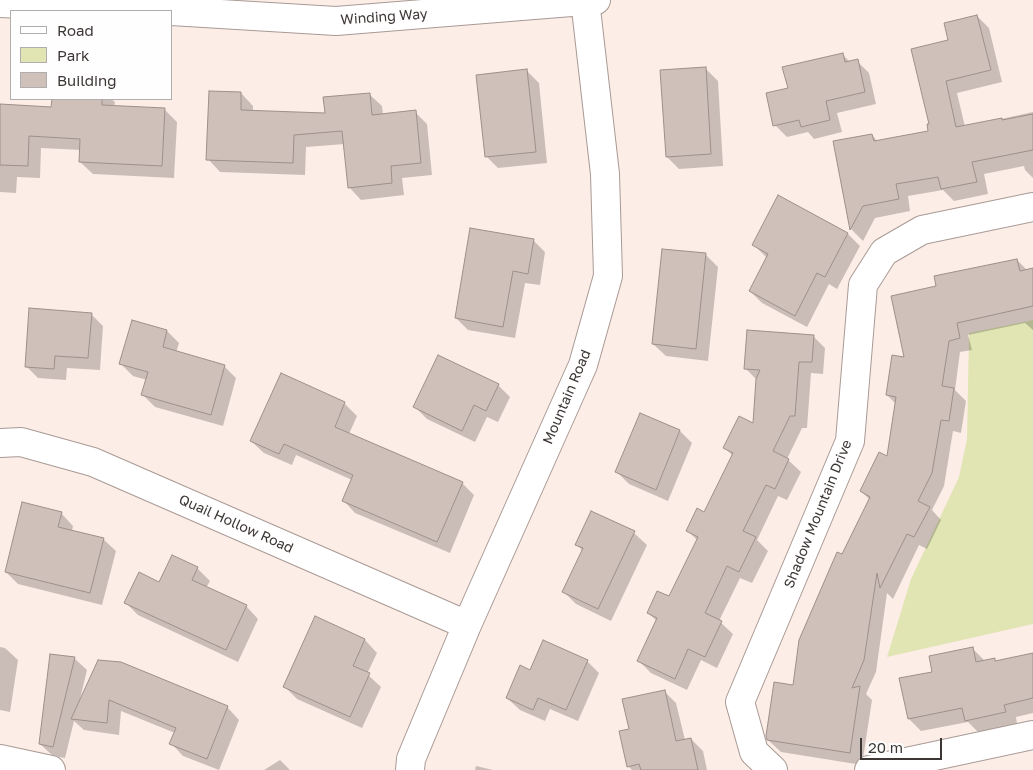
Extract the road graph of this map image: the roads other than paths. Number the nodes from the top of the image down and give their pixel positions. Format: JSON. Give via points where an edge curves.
{"nodes":[{"id":1,"x":589,"y":0,"type":"edge"},
{"id":2,"x":0,"y":4,"type":"edge"},
{"id":3,"x":130,"y":4,"type":"edge"},
{"id":4,"x":165,"y":10,"type":"edge"},
{"id":5,"x":172,"y":11,"type":"edge"},
{"id":6,"x":1033,"y":207,"type":"edge"},
{"id":7,"x":0,"y":443,"type":"edge"},
{"id":8,"x":466,"y":625,"type":"junction"},
{"id":9,"x":1033,"y":735,"type":"edge"},
{"id":10,"x":0,"y":759,"type":"edge"},
{"id":11,"x":51,"y":770,"type":"edge"},
{"id":12,"x":410,"y":770,"type":"edge"},
{"id":13,"x":773,"y":770,"type":"edge"},
{"id":14,"x":869,"y":770,"type":"edge"}],
"edges":[{"from":1,"to":5,"type":"street","name":"Winding Way","via":[[336,20]]},
{"from":1,"to":8,"type":"street","name":"Mountain Road","via":[[605,174],[608,276],[583,365]]},
{"from":2,"to":3,"type":"street","name":"Winding Way"},
{"from":3,"to":4,"type":"street","name":"Winding Way"},
{"from":6,"to":13,"type":"street","name":"Shadow Mountain Drive","via":[[922,230],[884,252],[864,285],[850,441],[740,702],[754,752]]},
{"from":7,"to":8,"type":"street","name":"Quail Hollow Road","via":[[21,442],[93,462]]},
{"from":8,"to":12,"type":"street","name":"Mountain Road","via":[[411,759]]},
{"from":9,"to":14,"type":"street"},
{"from":10,"to":11,"type":"street"}]}
